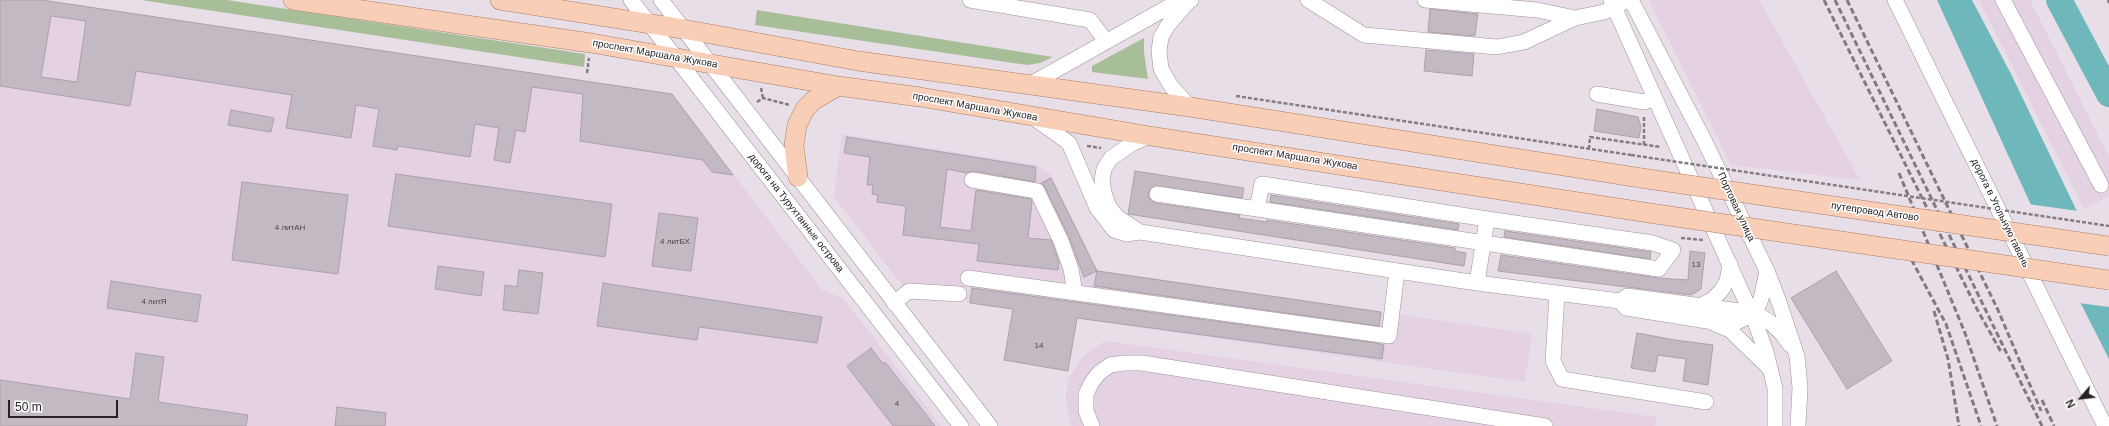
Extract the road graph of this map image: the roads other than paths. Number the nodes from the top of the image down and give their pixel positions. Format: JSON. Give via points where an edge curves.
{"nodes":[{"id":1,"x":293,"y":0,"type":"edge"},
{"id":2,"x":631,"y":0,"type":"edge"},
{"id":3,"x":661,"y":0,"type":"edge"},
{"id":4,"x":970,"y":0,"type":"edge"},
{"id":5,"x":1190,"y":0,"type":"edge"},
{"id":6,"x":1308,"y":0,"type":"edge"},
{"id":7,"x":1425,"y":0,"type":"edge"},
{"id":8,"x":1550,"y":0,"type":"edge"},
{"id":9,"x":1630,"y":0,"type":"edge"},
{"id":10,"x":1895,"y":0,"type":"edge"},
{"id":11,"x":2003,"y":0,"type":"edge"},
{"id":12,"x":515,"y":1,"type":"edge"},
{"id":13,"x":1613,"y":3,"type":"edge"},
{"id":14,"x":1559,"y":15,"type":"junction"},
{"id":15,"x":1575,"y":18,"type":"junction"},
{"id":16,"x":649,"y":24,"type":"junction"},
{"id":17,"x":683,"y":29,"type":"junction"},
{"id":18,"x":1106,"y":41,"type":"junction"},
{"id":19,"x":675,"y":57,"type":"junction"},
{"id":20,"x":709,"y":63,"type":"junction"},
{"id":21,"x":1030,"y":85,"type":"junction"},
{"id":22,"x":838,"y":86,"type":"junction"},
{"id":23,"x":1597,"y":94,"type":"dead end"},
{"id":24,"x":1649,"y":100,"type":"junction"},
{"id":25,"x":1190,"y":107,"type":"junction"},
{"id":26,"x":1031,"y":117,"type":"junction"},
{"id":27,"x":1150,"y":136,"type":"junction"},
{"id":28,"x":798,"y":177,"type":"junction"},
{"id":29,"x":972,"y":180,"type":"dead end"},
{"id":30,"x":2101,"y":185,"type":"dead end"},
{"id":31,"x":1157,"y":194,"type":"dead end"},
{"id":32,"x":1257,"y":209,"type":"junction"},
{"id":33,"x":1487,"y":219,"type":"junction"},
{"id":34,"x":1140,"y":232,"type":"junction"},
{"id":35,"x":1483,"y":243,"type":"junction"},
{"id":36,"x":2109,"y":246,"type":"edge"},
{"id":37,"x":1730,"y":264,"type":"junction"},
{"id":38,"x":1397,"y":271,"type":"junction"},
{"id":39,"x":1767,"y":272,"type":"junction"},
{"id":40,"x":968,"y":278,"type":"dead end"},
{"id":41,"x":2109,"y":280,"type":"edge"},
{"id":42,"x":1477,"y":283,"type":"junction"},
{"id":43,"x":1075,"y":293,"type":"junction"},
{"id":44,"x":958,"y":294,"type":"dead end"},
{"id":45,"x":1557,"y":294,"type":"junction"},
{"id":46,"x":1620,"y":301,"type":"junction"},
{"id":47,"x":894,"y":303,"type":"junction"},
{"id":48,"x":1702,"y":305,"type":"junction"},
{"id":49,"x":1753,"y":313,"type":"junction"},
{"id":50,"x":1712,"y":323,"type":"junction"},
{"id":51,"x":1797,"y":356,"type":"junction"},
{"id":52,"x":1771,"y":370,"type":"junction"},
{"id":53,"x":1706,"y":402,"type":"dead end"},
{"id":54,"x":986,"y":425,"type":"edge"},
{"id":55,"x":960,"y":426,"type":"edge"},
{"id":56,"x":1092,"y":426,"type":"edge"},
{"id":57,"x":1545,"y":426,"type":"edge"},
{"id":58,"x":1775,"y":426,"type":"edge"},
{"id":59,"x":1798,"y":426,"type":"edge"},
{"id":60,"x":2105,"y":426,"type":"edge"}],
"edges":[{"from":1,"to":19,"type":"main road","name":"проспект Маршала Жукова"},
{"from":2,"to":16,"type":"street","name":"дорога на Турухтанные острова"},
{"from":3,"to":17,"type":"street"},
{"from":4,"to":18,"type":"street","via":[[1090,20]]},
{"from":5,"to":18,"type":"street","via":[[1170,6]]},
{"from":5,"to":25,"type":"street","via":[[1168,25],[1161,37],[1158,51],[1161,69],[1171,86]]},
{"from":6,"to":15,"type":"street","via":[[1364,35],[1497,47],[1524,42]]},
{"from":7,"to":14,"type":"street","via":[[1537,10]]},
{"from":8,"to":14,"type":"street"},
{"from":9,"to":13,"type":"street"},
{"from":9,"to":39,"type":"street","name":"Портовая улица","via":[[1704,140]]},
{"from":10,"to":60,"type":"street","name":"дорога в Угольную гавань"},
{"from":11,"to":30,"type":"street"},
{"from":12,"to":16,"type":"main road"},
{"from":13,"to":15,"type":"street","via":[[1604,12]]},
{"from":13,"to":24,"type":"street"},
{"from":14,"to":15,"type":"street"},
{"from":16,"to":17,"type":"main road"},
{"from":16,"to":19,"type":"street","name":"дорога на Турухтанные острова"},
{"from":17,"to":20,"type":"street"},
{"from":17,"to":21,"type":"main road","via":[[858,61]]},
{"from":18,"to":21,"type":"street"},
{"from":19,"to":20,"type":"main road","name":"проспект Маршала Жукова"},
{"from":19,"to":55,"type":"street","name":"дорога на Турухтанные острова"},
{"from":20,"to":22,"type":"main road","name":"проспект Маршала Жукова"},
{"from":20,"to":28,"type":"street"},
{"from":21,"to":25,"type":"main road"},
{"from":22,"to":26,"type":"main road","name":"проспект Маршала Жукова","via":[[920,97]]},
{"from":22,"to":28,"type":"main road","via":[[814,100],[805,109],[797,125],[794,146]]},
{"from":23,"to":24,"type":"street"},
{"from":24,"to":37,"type":"street"},
{"from":25,"to":36,"type":"main road","name":"путепровод Автово","bridge":true,"via":[[1641,178]]},
{"from":26,"to":27,"type":"main road","name":"проспект Маршала Жукова"},
{"from":26,"to":34,"type":"street","via":[[1069,143],[1097,208],[1106,222],[1114,230],[1126,234]]},
{"from":27,"to":34,"type":"street","via":[[1111,158],[1104,168],[1102,180],[1109,207],[1117,217]]},
{"from":27,"to":41,"type":"main road","name":"проспект Маршала Жукова","bridge":true},
{"from":28,"to":47,"type":"street"},
{"from":29,"to":43,"type":"street","via":[[1037,191],[1071,268]]},
{"from":31,"to":32,"type":"street"},
{"from":32,"to":33,"type":"street","via":[[1262,184]]},
{"from":32,"to":35,"type":"street"},
{"from":33,"to":35,"type":"street"},
{"from":33,"to":35,"type":"street","via":[[1653,243],[1673,250],[1658,269]]},
{"from":34,"to":38,"type":"street"},
{"from":35,"to":42,"type":"street"},
{"from":37,"to":48,"type":"street","via":[[1727,281],[1721,291]]},
{"from":37,"to":49,"type":"street"},
{"from":38,"to":42,"type":"street"},
{"from":38,"to":43,"type":"street","via":[[1389,336]]},
{"from":39,"to":49,"type":"street","via":[[1761,299]]},
{"from":39,"to":51,"type":"street","name":"Портовая улица","via":[[1790,330]]},
{"from":40,"to":43,"type":"street"},
{"from":42,"to":45,"type":"street"},
{"from":44,"to":47,"type":"street","via":[[910,291]]},
{"from":45,"to":46,"type":"street"},
{"from":45,"to":53,"type":"street","via":[[1553,361],[1562,379]]},
{"from":46,"to":48,"type":"street","via":[[1627,296]]},
{"from":46,"to":50,"type":"street","via":[[1626,308]]},
{"from":47,"to":54,"type":"street"},
{"from":48,"to":49,"type":"street"},
{"from":49,"to":50,"type":"street","via":[[1737,322]]},
{"from":49,"to":51,"type":"street","via":[[1770,322],[1784,335]]},
{"from":49,"to":52,"type":"street"},
{"from":50,"to":52,"type":"street","via":[[1730,330]]},
{"from":51,"to":59,"type":"street","name":"Портовая улица","via":[[1800,388]]},
{"from":52,"to":58,"type":"street","via":[[1775,388]]},
{"from":56,"to":57,"type":"street","via":[[1086,411],[1086,394],[1092,382],[1110,365],[1124,363],[1142,363]]}]}
